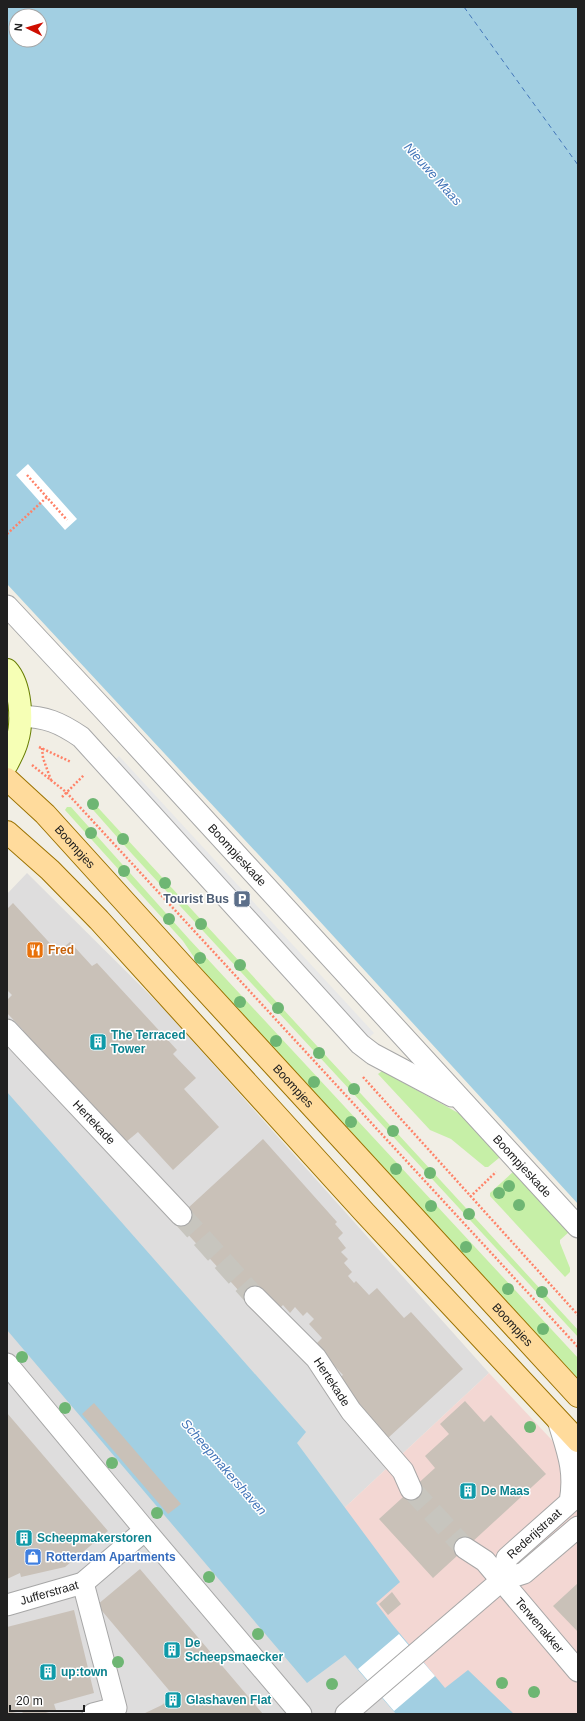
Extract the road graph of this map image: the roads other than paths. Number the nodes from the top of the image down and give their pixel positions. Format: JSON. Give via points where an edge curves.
{"nodes":[{"id":1,"x":7,"y":606,"type":"edge"},
{"id":2,"x":7,"y":670,"type":"edge"},
{"id":3,"x":20,"y":716,"type":"junction"},
{"id":4,"x":7,"y":764,"type":"edge"},
{"id":5,"x":7,"y":779,"type":"edge"},
{"id":6,"x":7,"y":832,"type":"edge"},
{"id":7,"x":7,"y":1030,"type":"edge"},
{"id":8,"x":467,"y":1104,"type":"junction"},
{"id":9,"x":180,"y":1215,"type":"tunnel mouth"},
{"id":10,"x":578,"y":1227,"type":"edge"},
{"id":11,"x":255,"y":1297,"type":"tunnel mouth"},
{"id":12,"x":7,"y":1364,"type":"edge"},
{"id":13,"x":578,"y":1396,"type":"edge"},
{"id":14,"x":558,"y":1420,"type":"junction"},
{"id":15,"x":578,"y":1441,"type":"edge"},
{"id":16,"x":412,"y":1480,"type":"tunnel mouth"},
{"id":17,"x":578,"y":1527,"type":"edge"},
{"id":18,"x":145,"y":1530,"type":"junction"},
{"id":19,"x":471,"y":1543,"type":"tunnel mouth"},
{"id":20,"x":502,"y":1580,"type":"junction"},
{"id":21,"x":83,"y":1583,"type":"junction"},
{"id":22,"x":7,"y":1605,"type":"edge"},
{"id":23,"x":578,"y":1671,"type":"edge"},
{"id":24,"x":93,"y":1714,"type":"edge"},
{"id":25,"x":301,"y":1714,"type":"edge"},
{"id":26,"x":346,"y":1714,"type":"edge"}],
"edges":[{"from":1,"to":8,"type":"street","name":"Boompjeskade"},
{"from":2,"to":3,"type":"main road","via":[[17,690]]},
{"from":3,"to":4,"type":"main road","via":[[18,740]]},
{"from":3,"to":8,"type":"street","name":"Boompjeskade","via":[[41,717],[56,722],[81,737],[360,1044],[373,1054]]},
{"from":5,"to":13,"type":"main road","name":"Boompjes","via":[[44,814]]},
{"from":6,"to":14,"type":"main road","via":[[50,870],[99,920],[365,1213]]},
{"from":7,"to":9,"type":"street","name":"Hertekade"},
{"from":8,"to":10,"type":"street","name":"Boompjeskade"},
{"from":11,"to":16,"type":"street","name":"Hertekade","via":[[316,1358],[351,1411]]},
{"from":12,"to":18,"type":"street"},
{"from":14,"to":15,"type":"main road"},
{"from":14,"to":20,"type":"street","name":"Rederijstraat","via":[[572,1465],[570,1502],[507,1558]]},
{"from":17,"to":20,"type":"street","name":"Rederijstraat","via":[[524,1573]]},
{"from":18,"to":21,"type":"street","name":"Jufferstraat"},
{"from":18,"to":25,"type":"street"},
{"from":19,"to":20,"type":"street"},
{"from":20,"to":23,"type":"street","name":"Terwenakker"},
{"from":20,"to":26,"type":"street","name":"Rederijstraat"},
{"from":21,"to":22,"type":"street","name":"Jufferstraat"},
{"from":21,"to":24,"type":"street","via":[[92,1649],[116,1708]]}]}
